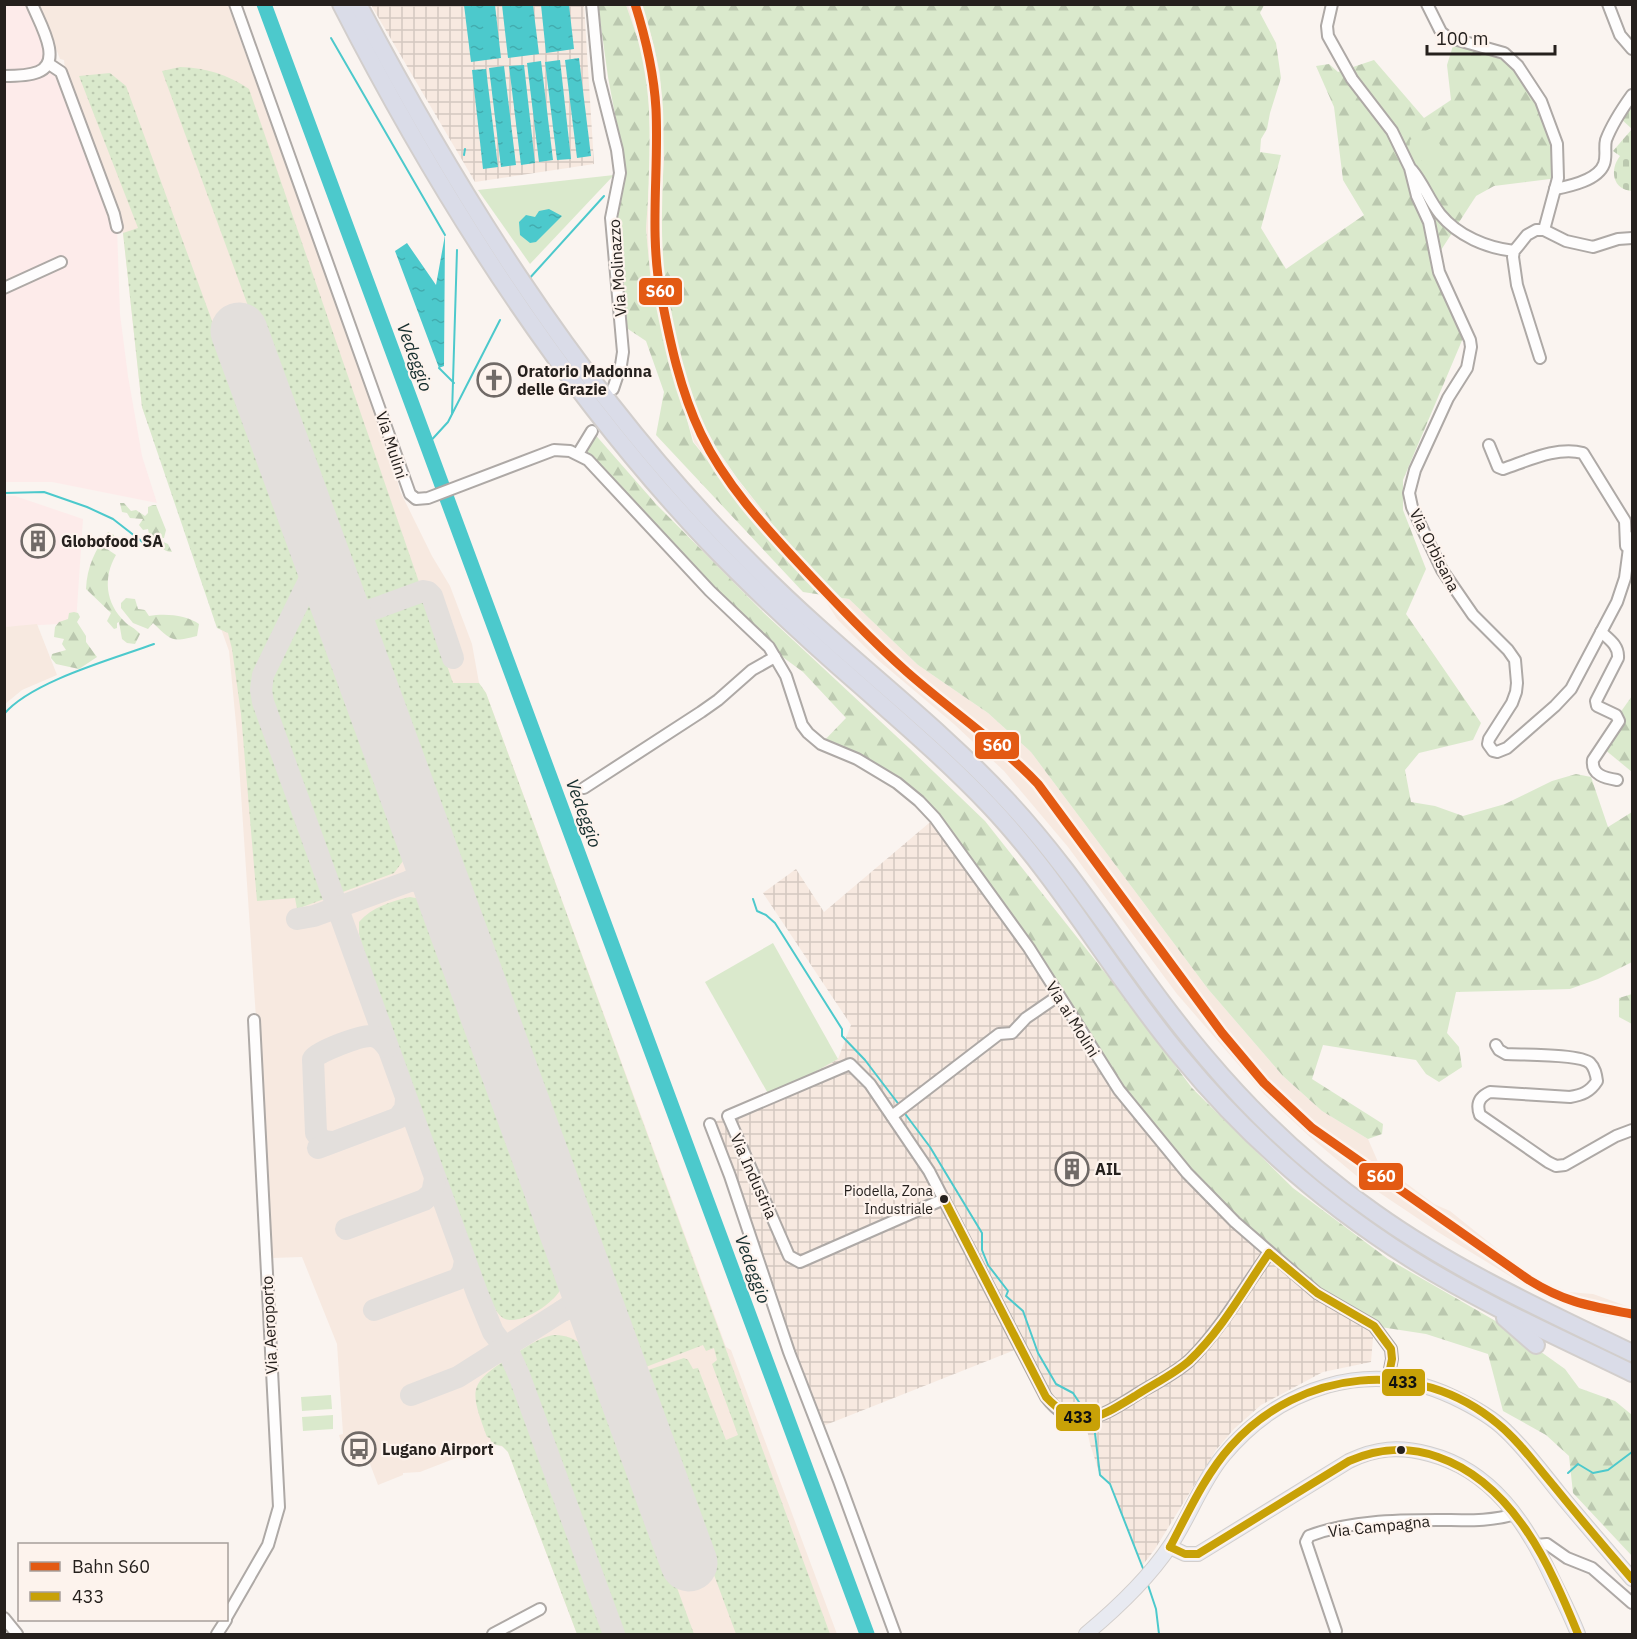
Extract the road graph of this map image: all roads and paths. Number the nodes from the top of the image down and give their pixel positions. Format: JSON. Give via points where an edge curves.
{"nodes":[{"id":1,"x":32,"y":4,"type":"edge"},
{"id":2,"x":235,"y":4,"type":"edge"},
{"id":3,"x":341,"y":4,"type":"edge"},
{"id":4,"x":358,"y":4,"type":"edge"},
{"id":5,"x":592,"y":4,"type":"edge"},
{"id":6,"x":1332,"y":4,"type":"edge"},
{"id":7,"x":1427,"y":4,"type":"edge"},
{"id":8,"x":1608,"y":4,"type":"edge"},
{"id":9,"x":1632,"y":49,"type":"edge"},
{"id":10,"x":49,"y":64,"type":"junction"},
{"id":11,"x":4,"y":76,"type":"edge"},
{"id":12,"x":1632,"y":95,"type":"edge"},
{"id":13,"x":1410,"y":168,"type":"junction"},
{"id":14,"x":1556,"y":189,"type":"junction"},
{"id":15,"x":117,"y":227,"type":"dead end"},
{"id":16,"x":1544,"y":230,"type":"junction"},
{"id":17,"x":1632,"y":238,"type":"edge"},
{"id":18,"x":1514,"y":251,"type":"junction"},
{"id":19,"x":61,"y":262,"type":"dead end"},
{"id":20,"x":4,"y":288,"type":"edge"},
{"id":21,"x":1540,"y":358,"type":"dead end"},
{"id":22,"x":613,"y":389,"type":"dead end"},
{"id":23,"x":592,"y":431,"type":"dead end"},
{"id":24,"x":1489,"y":445,"type":"dead end"},
{"id":25,"x":578,"y":454,"type":"junction"},
{"id":26,"x":1632,"y":537,"type":"edge"},
{"id":27,"x":1629,"y":548,"type":"junction"},
{"id":28,"x":1602,"y":632,"type":"junction"},
{"id":29,"x":772,"y":652,"type":"junction"},
{"id":30,"x":1617,"y":780,"type":"dead end"},
{"id":31,"x":584,"y":788,"type":"dead end"},
{"id":32,"x":1058,"y":996,"type":"junction"},
{"id":33,"x":254,"y":1020,"type":"dead end"},
{"id":34,"x":1496,"y":1045,"type":"dead end"},
{"id":35,"x":892,"y":1116,"type":"junction"},
{"id":36,"x":710,"y":1124,"type":"dead end"},
{"id":37,"x":1632,"y":1130,"type":"edge"},
{"id":38,"x":944,"y":1199,"type":"junction"},
{"id":39,"x":1269,"y":1253,"type":"junction"},
{"id":40,"x":1483,"y":1300,"type":"junction"},
{"id":41,"x":1554,"y":1315,"type":"junction"},
{"id":42,"x":1632,"y":1341,"type":"edge"},
{"id":43,"x":1536,"y":1345,"type":"dead end"},
{"id":44,"x":1632,"y":1353,"type":"edge"},
{"id":45,"x":1632,"y":1373,"type":"edge"},
{"id":46,"x":1388,"y":1378,"type":"junction"},
{"id":47,"x":1515,"y":1514,"type":"junction"},
{"id":48,"x":1536,"y":1545,"type":"junction"},
{"id":49,"x":1170,"y":1546,"type":"junction"},
{"id":50,"x":1632,"y":1579,"type":"edge"},
{"id":51,"x":1632,"y":1603,"type":"edge"},
{"id":52,"x":540,"y":1609,"type":"dead end"},
{"id":53,"x":228,"y":1615,"type":"edge"},
{"id":54,"x":4,"y":1618,"type":"edge"},
{"id":55,"x":225,"y":1621,"type":"edge"},
{"id":56,"x":1336,"y":1631,"type":"dead end"},
{"id":57,"x":17,"y":1635,"type":"edge"},
{"id":58,"x":217,"y":1635,"type":"edge"},
{"id":59,"x":493,"y":1635,"type":"edge"},
{"id":60,"x":895,"y":1635,"type":"edge"},
{"id":61,"x":1086,"y":1635,"type":"edge"},
{"id":62,"x":1578,"y":1635,"type":"edge"}],
"edges":[{"from":1,"to":10,"type":"street","via":[[49,48]]},
{"from":2,"to":25,"type":"street","name":"Via Mulini","via":[[412,496],[419,499],[554,450]]},
{"from":3,"to":40,"type":"highway","via":[[398,108],[536,331],[665,495],[806,638],[993,808],[1054,882],[1148,1014],[1215,1097],[1336,1207],[1407,1256]]},
{"from":4,"to":41,"type":"highway","via":[[427,129],[508,261],[589,377],[677,485],[780,592],[924,719],[1009,801],[1070,875],[1178,1023],[1232,1088],[1272,1128],[1375,1213],[1448,1259]]},
{"from":5,"to":22,"type":"street","name":"Via Molinazzo","via":[[599,79],[620,173],[611,218],[623,352]]},
{"from":6,"to":13,"type":"street","name":"Via Orbisana","via":[[1329,36],[1352,78],[1392,131]]},
{"from":7,"to":14,"type":"street","via":[[1443,35],[1504,53],[1533,86],[1557,144]]},
{"from":8,"to":9,"type":"street","via":[[1620,35]]},
{"from":10,"to":11,"type":"street","via":[[36,73]]},
{"from":10,"to":15,"type":"street","via":[[61,72]]},
{"from":12,"to":14,"type":"street","via":[[1606,140],[1601,170]]},
{"from":13,"to":18,"type":"street","via":[[1447,221],[1485,246]]},
{"from":13,"to":28,"type":"street","name":"Via Orbisana","via":[[1429,222],[1439,272],[1471,347],[1467,368],[1448,398],[1415,470],[1409,493],[1412,507],[1452,587],[1515,660],[1516,692],[1489,739],[1490,748],[1497,752],[1507,748],[1555,706],[1571,689]]},
{"from":14,"to":16,"type":"street"},
{"from":16,"to":17,"type":"street","via":[[1566,241],[1593,247]]},
{"from":16,"to":18,"type":"street","via":[[1527,235]]},
{"from":18,"to":21,"type":"street","via":[[1517,285]]},
{"from":19,"to":20,"type":"street"},
{"from":23,"to":25,"type":"street"},
{"from":24,"to":27,"type":"street","name":"Via Orbisana","via":[[1498,467],[1503,469],[1549,454],[1583,453],[1625,521],[1625,545]]},
{"from":25,"to":29,"type":"street"},
{"from":26,"to":27,"type":"street","name":"Via Orbisana"},
{"from":27,"to":28,"type":"street","name":"Via Orbisana","via":[[1620,594]]},
{"from":28,"to":30,"type":"street","via":[[1617,647],[1618,658],[1596,701],[1616,715],[1618,721],[1592,766],[1595,773]]},
{"from":29,"to":31,"type":"street","via":[[701,712]]},
{"from":29,"to":32,"type":"street","name":"Via ai Molini","via":[[786,676],[808,733],[821,744],[857,759],[897,783],[919,801],[1029,948]]},
{"from":32,"to":35,"type":"street","via":[[1012,1033],[999,1034]]},
{"from":32,"to":39,"type":"street","name":"Via ai Molini","via":[[1119,1090],[1187,1173]]},
{"from":33,"to":53,"type":"street","name":"Via Aeroporto","via":[[279,1507],[268,1545]]},
{"from":34,"to":37,"type":"street","via":[[1506,1054],[1577,1058],[1589,1062],[1595,1070],[1597,1081],[1591,1090],[1579,1095],[1490,1092],[1479,1101],[1480,1115],[1548,1162],[1565,1165]]},
{"from":35,"to":38,"type":"street","name":"Via Industria"},
{"from":35,"to":38,"type":"street","name":"Via Industria","via":[[850,1064],[728,1116],[789,1256],[800,1262]]},
{"from":36,"to":60,"type":"street","via":[[789,1352]]},
{"from":38,"to":39,"type":"street","name":"Via Industria","via":[[1046,1396],[1056,1410],[1069,1418],[1091,1418],[1190,1360]]},
{"from":39,"to":46,"type":"street","name":"Via ai Molini","via":[[1317,1293],[1374,1326],[1390,1349]]},
{"from":40,"to":43,"type":"highway"},
{"from":40,"to":45,"type":"highway"},
{"from":41,"to":42,"type":"highway"},
{"from":41,"to":44,"type":"highway"},
{"from":46,"to":49,"type":"main road","via":[[1344,1381],[1314,1389],[1263,1417],[1221,1459]]},
{"from":46,"to":50,"type":"main road","via":[[1442,1391],[1477,1408],[1506,1430]]},
{"from":47,"to":48,"type":"main road"},
{"from":47,"to":49,"type":"main road","via":[[1488,1483],[1448,1459],[1401,1448],[1383,1449],[1349,1461],[1198,1554],[1185,1554]]},
{"from":47,"to":56,"type":"street","name":"Via Campagna","via":[[1493,1520],[1415,1520],[1346,1526],[1309,1536],[1306,1542]]},
{"from":48,"to":51,"type":"street","via":[[1547,1544],[1592,1568]]},
{"from":48,"to":62,"type":"main road"},
{"from":49,"to":61,"type":"main road"},
{"from":52,"to":59,"type":"street"},
{"from":54,"to":57,"type":"street"},
{"from":55,"to":58,"type":"street","name":"Via Aeroporto"}]}
